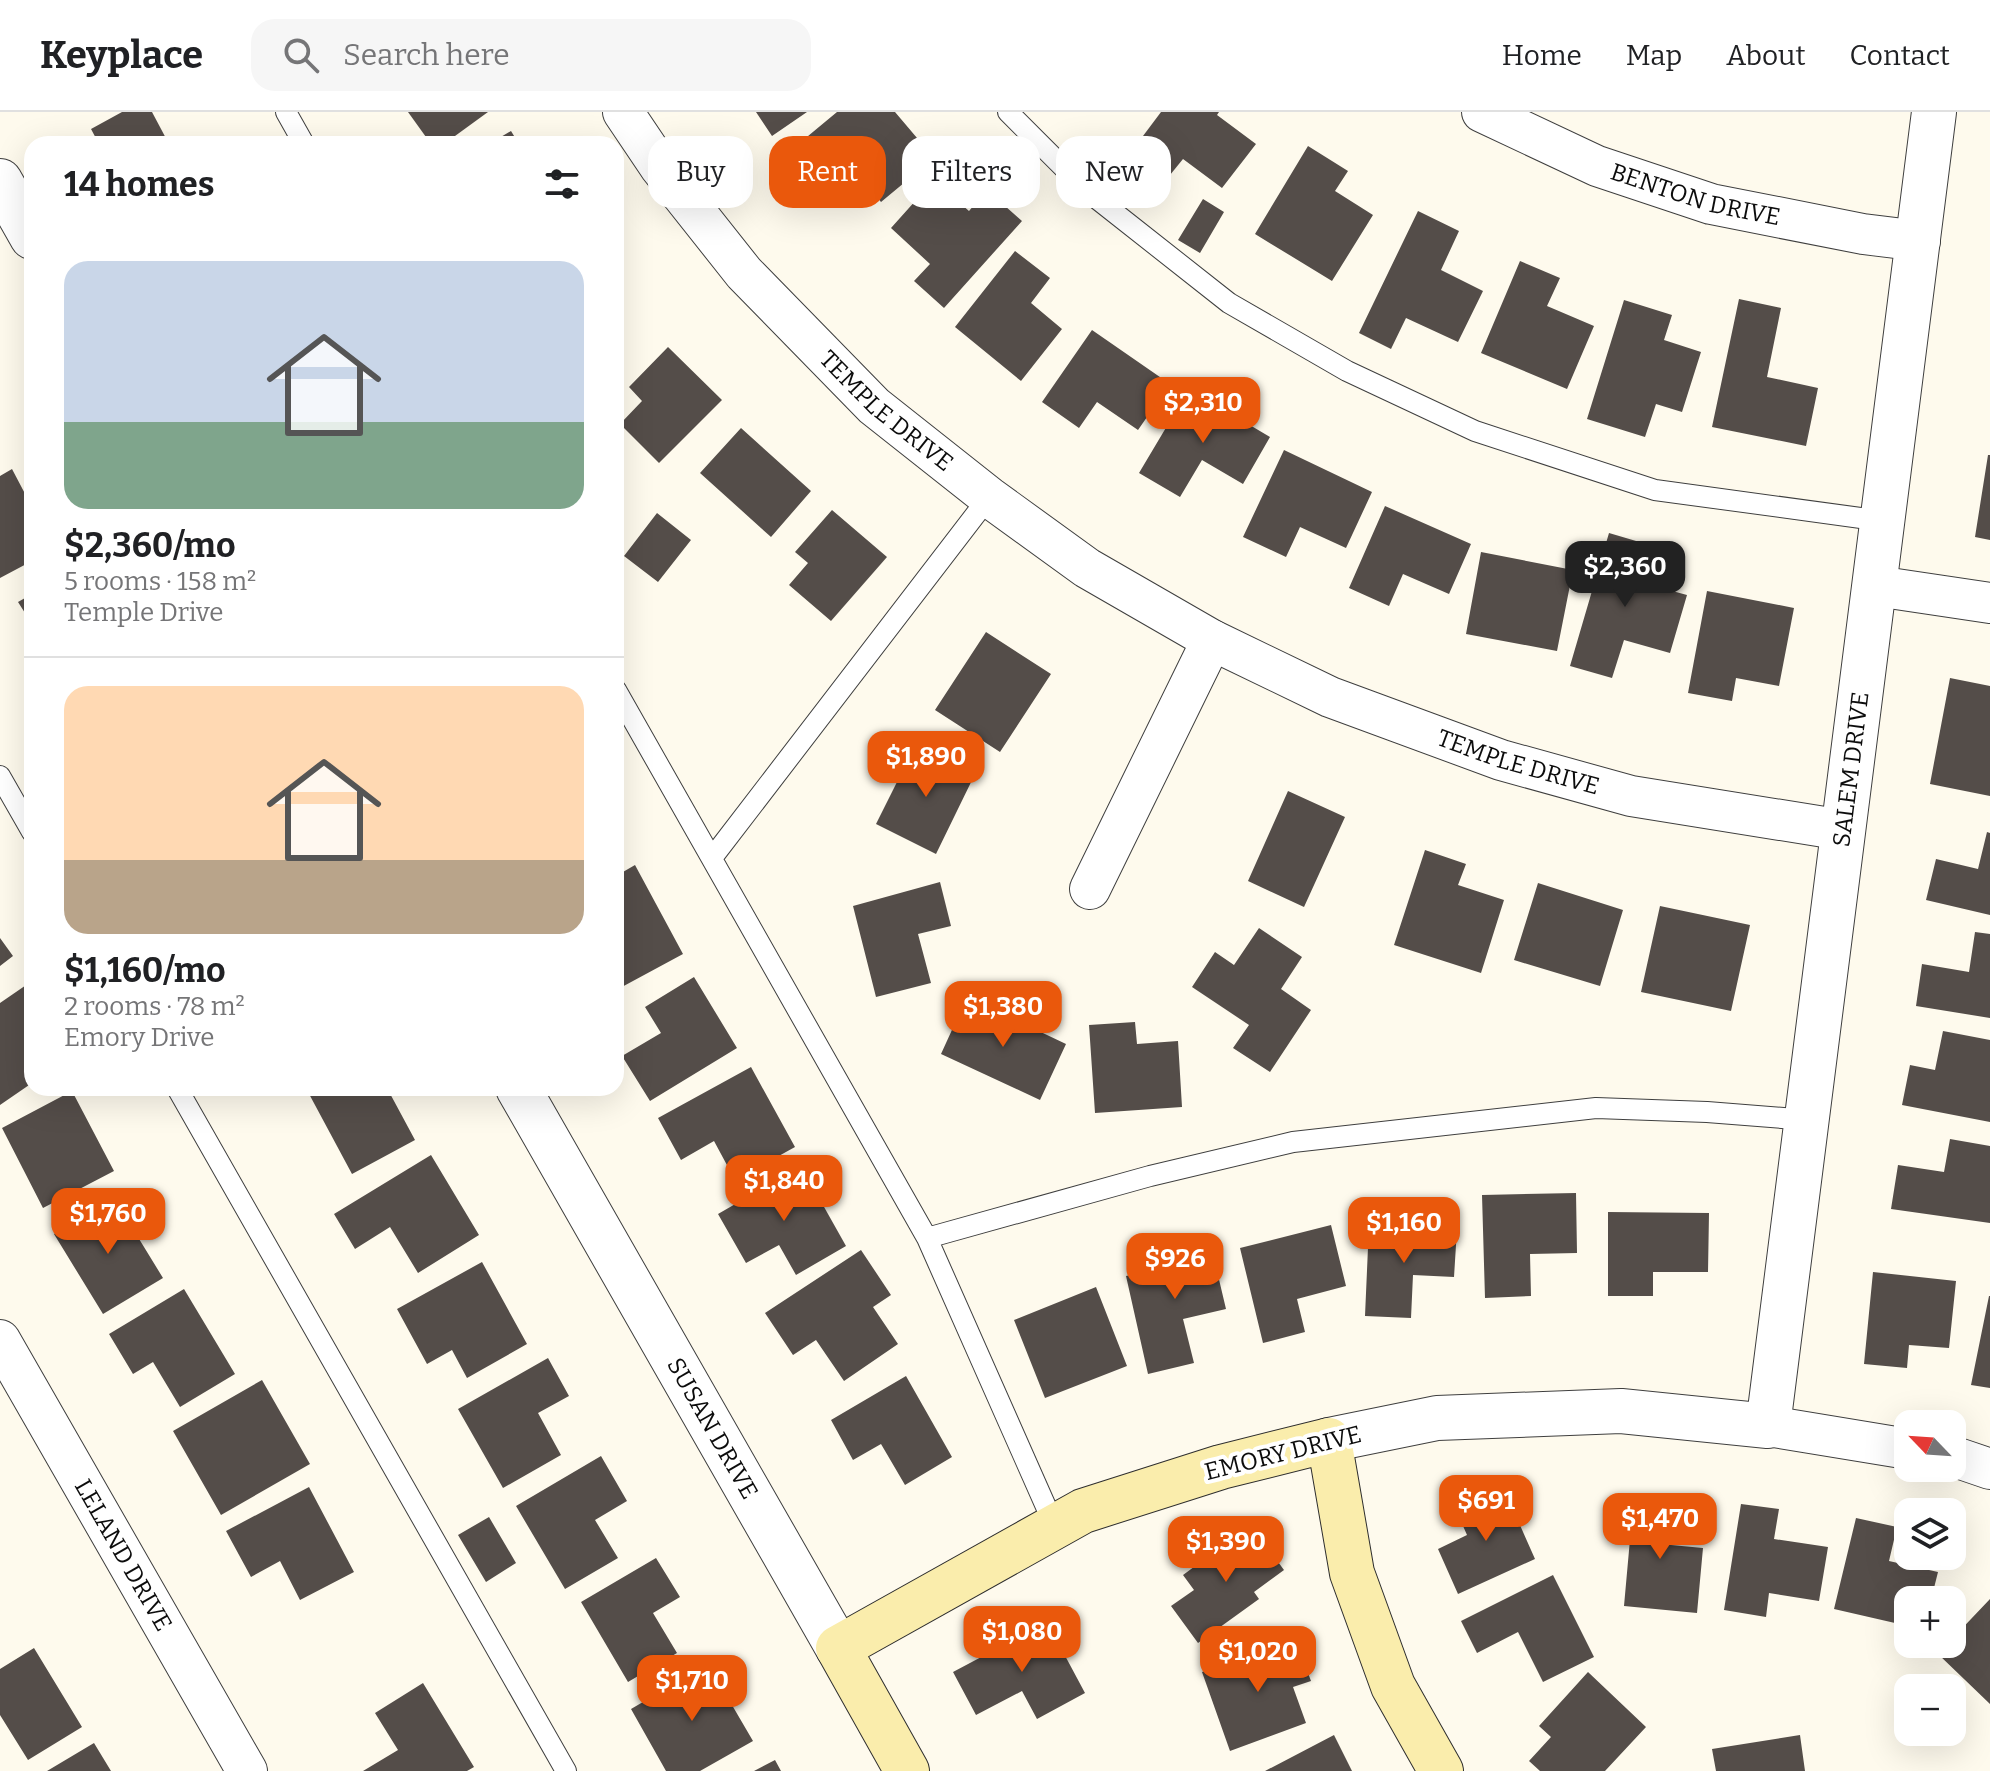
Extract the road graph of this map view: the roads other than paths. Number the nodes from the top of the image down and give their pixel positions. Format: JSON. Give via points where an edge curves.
{"nodes":[{"id":1,"x":286,"y":112,"type":"edge"},
{"id":2,"x":623,"y":112,"type":"edge"},
{"id":3,"x":1008,"y":112,"type":"edge"},
{"id":4,"x":1482,"y":112,"type":"edge"},
{"id":5,"x":1934,"y":112,"type":"edge"},
{"id":6,"x":300,"y":136,"type":"edge"},
{"id":7,"x":0,"y":181,"type":"edge"},
{"id":8,"x":24,"y":223,"type":"edge"},
{"id":9,"x":1920,"y":241,"type":"junction"},
{"id":10,"x":989,"y":497,"type":"junction"},
{"id":11,"x":1883,"y":521,"type":"junction"},
{"id":12,"x":1876,"y":586,"type":"junction"},
{"id":13,"x":1990,"y":603,"type":"edge"},
{"id":14,"x":1212,"y":640,"type":"junction"},
{"id":15,"x":624,"y":704,"type":"edge"},
{"id":16,"x":0,"y":776,"type":"edge"},
{"id":17,"x":24,"y":818,"type":"edge"},
{"id":18,"x":1843,"y":830,"type":"junction"},
{"id":19,"x":712,"y":858,"type":"junction"},
{"id":20,"x":1090,"y":889,"type":"dead end"},
{"id":21,"x":182,"y":1096,"type":"edge"},
{"id":22,"x":523,"y":1096,"type":"edge"},
{"id":23,"x":1808,"y":1120,"type":"junction"},
{"id":24,"x":927,"y":1238,"type":"junction"},
{"id":25,"x":0,"y":1340,"type":"edge"},
{"id":26,"x":1768,"y":1426,"type":"junction"},
{"id":27,"x":1329,"y":1440,"type":"junction"},
{"id":28,"x":1894,"y":1447,"type":"edge"},
{"id":29,"x":1966,"y":1461,"type":"edge"},
{"id":30,"x":1990,"y":1469,"type":"edge"},
{"id":31,"x":1055,"y":1527,"type":"junction"},
{"id":32,"x":838,"y":1648,"type":"junction"},
{"id":33,"x":247,"y":1771,"type":"edge"},
{"id":34,"x":566,"y":1771,"type":"edge"},
{"id":35,"x":907,"y":1771,"type":"edge"},
{"id":36,"x":1441,"y":1771,"type":"edge"}],
"edges":[{"from":1,"to":6,"type":"lane"},
{"from":2,"to":10,"type":"street","name":"TEMPLE DRIVE","via":[[744,273],[874,406]]},
{"from":3,"to":11,"type":"lane","via":[[1087,191],[1229,303],[1376,385],[1475,431],[1655,490]]},
{"from":4,"to":9,"type":"street","name":"BENTON DRIVE","via":[[1597,166],[1711,204]]},
{"from":5,"to":9,"type":"street","name":"SALEM DRIVE"},
{"from":7,"to":8,"type":"street"},
{"from":9,"to":11,"type":"street","name":"SALEM DRIVE"},
{"from":10,"to":14,"type":"street","name":"TEMPLE DRIVE","via":[[1087,568]]},
{"from":10,"to":19,"type":"lane"},
{"from":11,"to":12,"type":"street","name":"SALEM DRIVE"},
{"from":12,"to":13,"type":"street"},
{"from":12,"to":18,"type":"street","name":"SALEM DRIVE"},
{"from":14,"to":18,"type":"street","name":"TEMPLE DRIVE","via":[[1330,697],[1501,760],[1631,796]]},
{"from":14,"to":20,"type":"street"},
{"from":15,"to":19,"type":"lane"},
{"from":16,"to":17,"type":"lane"},
{"from":18,"to":23,"type":"street","name":"SALEM DRIVE"},
{"from":19,"to":24,"type":"lane"},
{"from":21,"to":34,"type":"lane"},
{"from":22,"to":32,"type":"street","name":"SUSAN DRIVE"},
{"from":23,"to":24,"type":"lane","via":[[1596,1108],[1293,1142]]},
{"from":23,"to":26,"type":"street","name":"SALEM DRIVE"},
{"from":24,"to":31,"type":"lane"},
{"from":25,"to":33,"type":"street","name":"LELAND DRIVE"},
{"from":26,"to":27,"type":"street","name":"EMORY DRIVE","via":[[1621,1411],[1437,1418]]},
{"from":26,"to":28,"type":"street"},
{"from":27,"to":31,"type":"main road","name":"EMORY DRIVE","via":[[1097,1506]]},
{"from":27,"to":36,"type":"main road","via":[[1352,1573],[1393,1686]]},
{"from":29,"to":30,"type":"street"},
{"from":31,"to":32,"type":"main road","name":"EMORY DRIVE"},
{"from":32,"to":35,"type":"main road","name":"SUSAN DRIVE"}]}
